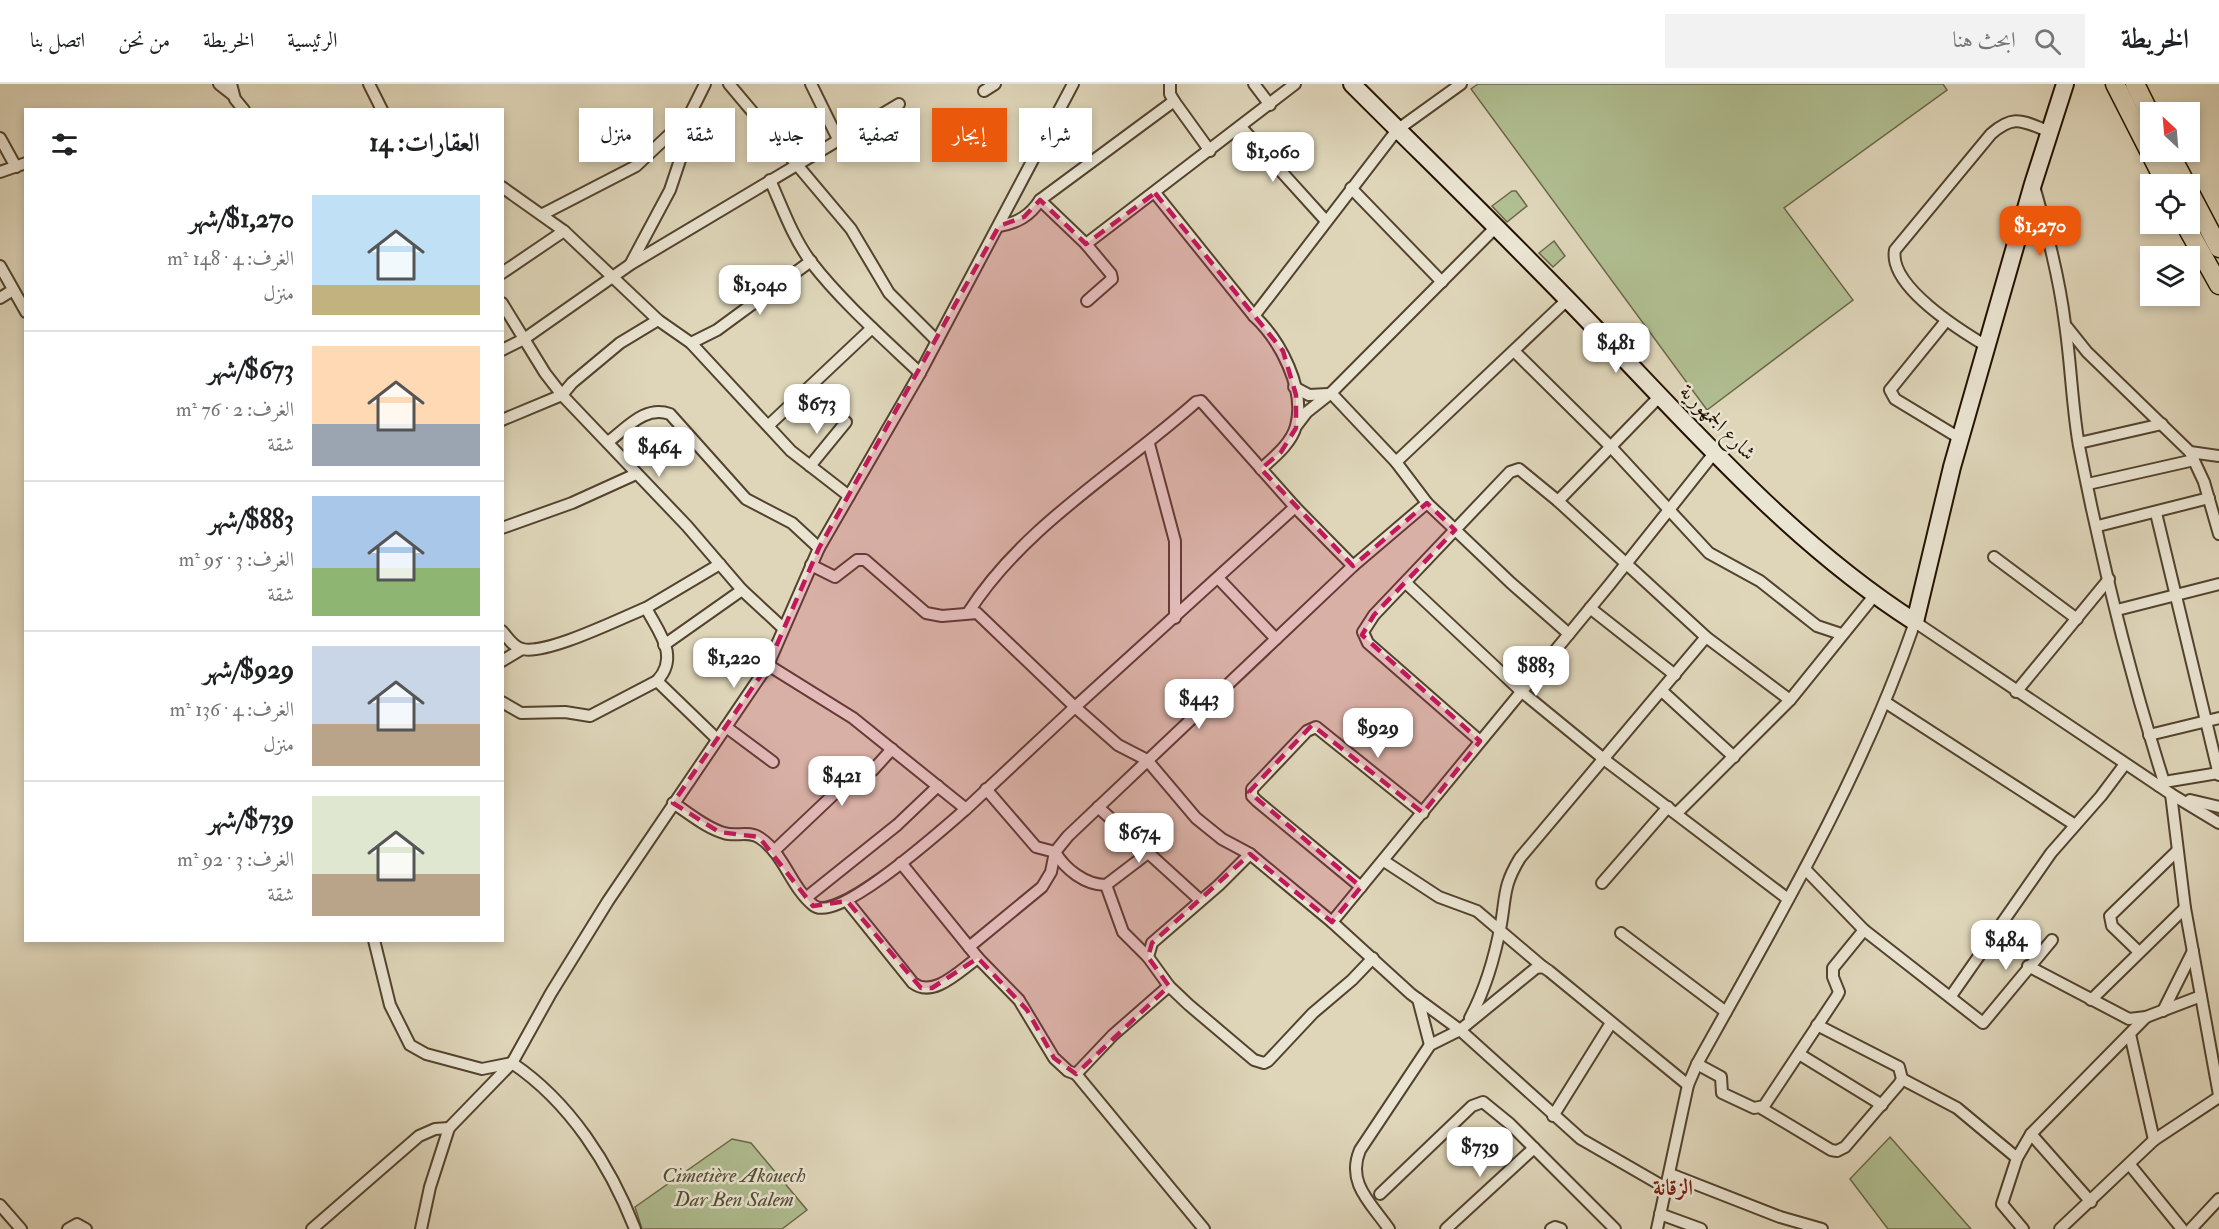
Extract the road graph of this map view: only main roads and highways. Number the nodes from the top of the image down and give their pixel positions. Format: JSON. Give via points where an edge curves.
{"nodes":[{"id":1,"x":1352,"y":84,"type":"edge"},
{"id":2,"x":2074,"y":84,"type":"edge"},
{"id":3,"x":2115,"y":84,"type":"edge"},
{"id":4,"x":2135,"y":84,"type":"edge"},
{"id":5,"x":2063,"y":92,"type":"edge"},
{"id":6,"x":2144,"y":102,"type":"edge"},
{"id":7,"x":2161,"y":174,"type":"edge"},
{"id":8,"x":2200,"y":212,"type":"edge"},
{"id":9,"x":2191,"y":234,"type":"edge"},
{"id":10,"x":2219,"y":248,"type":"edge"},
{"id":11,"x":2219,"y":285,"type":"edge"},
{"id":12,"x":1923,"y":592,"type":"junction"},
{"id":13,"x":1881,"y":601,"type":"junction"}],
"edges":[{"from":1,"to":13,"type":"main road","name":"شارع الجمهورية","via":[[1715,452],[1788,522]]},
{"from":2,"to":5,"type":"main road"},
{"from":3,"to":7,"type":"main road"},
{"from":4,"to":6,"type":"main road"},
{"from":5,"to":12,"type":"main road","via":[[1961,439]]},
{"from":8,"to":10,"type":"main road"},
{"from":9,"to":11,"type":"main road"},
{"from":12,"to":13,"type":"main road","via":[[1905,605]]},
{"from":12,"to":13,"type":"main road","name":"شارع الجمهورية","via":[[1915,622]]}]}
